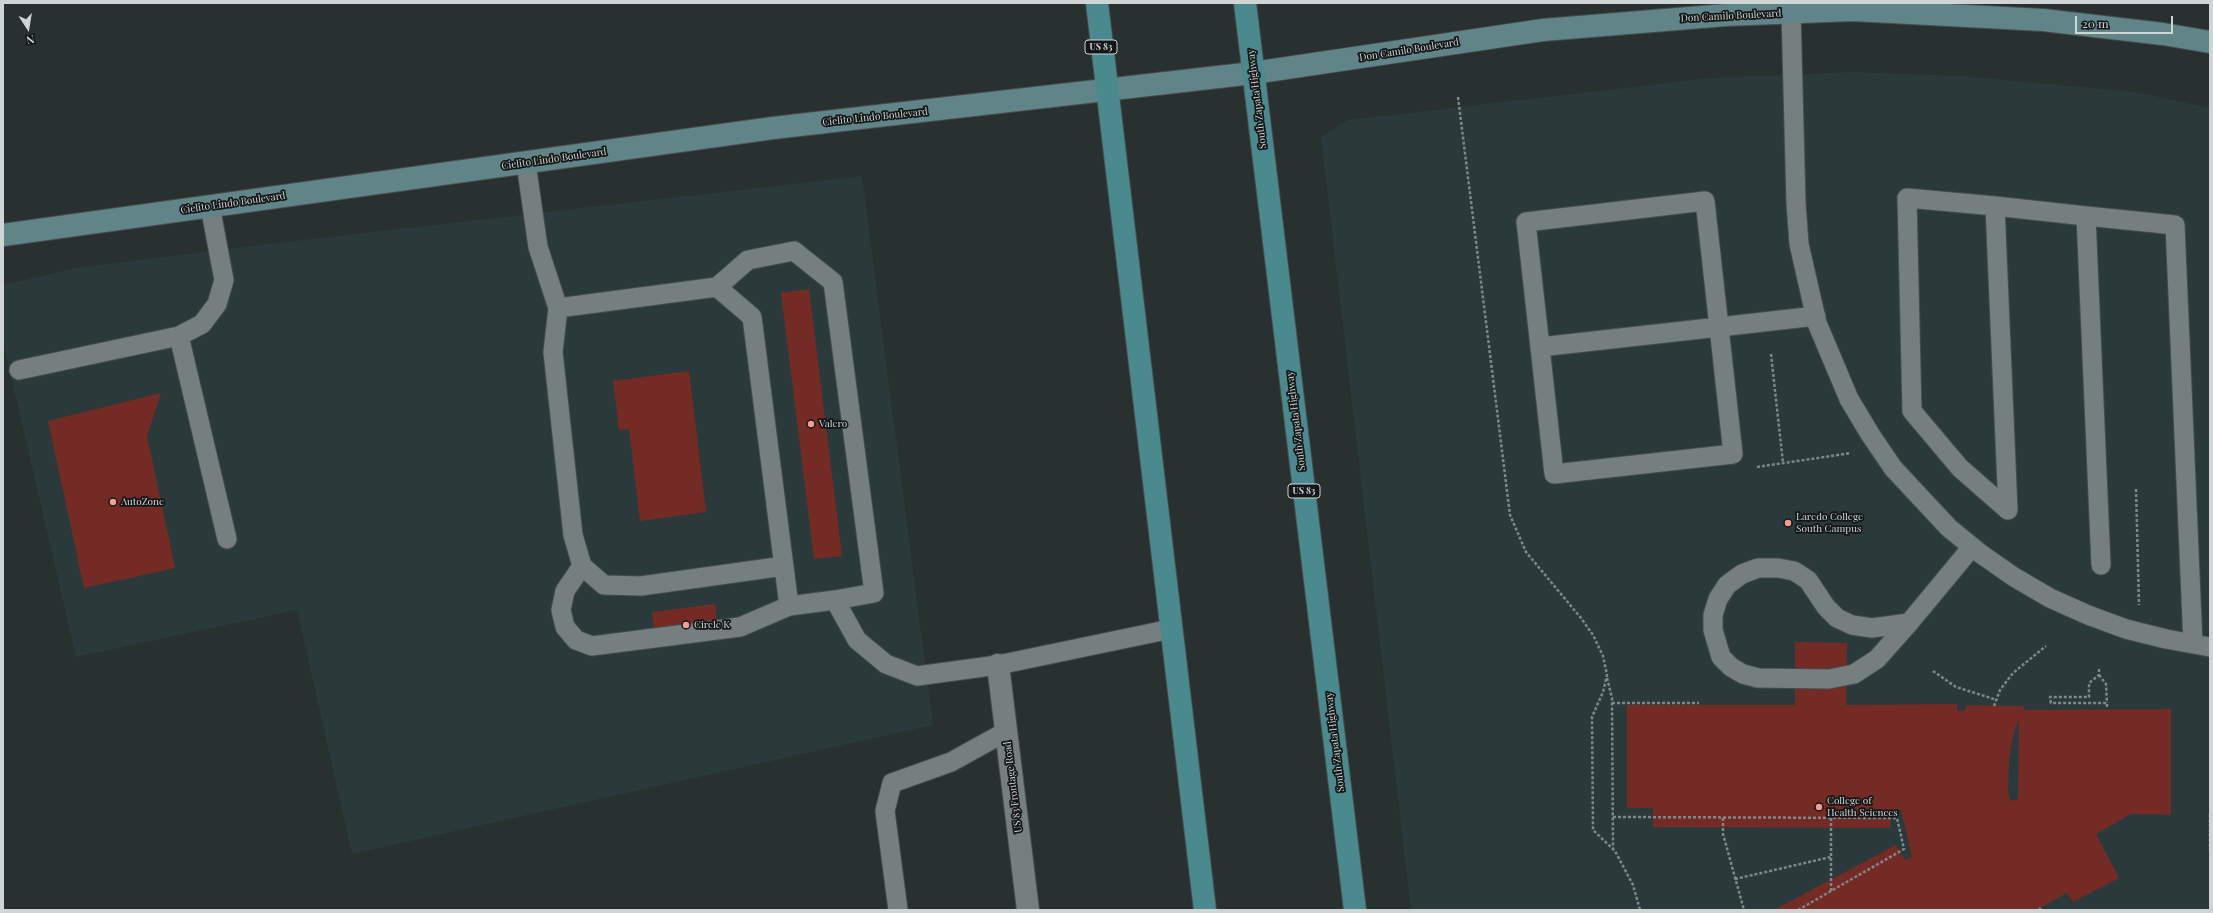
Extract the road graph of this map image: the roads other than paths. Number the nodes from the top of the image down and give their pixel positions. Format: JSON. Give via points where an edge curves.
{"nodes":[{"id":1,"x":1097,"y":3,"type":"edge"},
{"id":2,"x":1245,"y":3,"type":"edge"},
{"id":3,"x":1791,"y":8,"type":"edge"},
{"id":4,"x":2210,"y":42,"type":"edge"},
{"id":5,"x":1253,"y":73,"type":"junction"},
{"id":6,"x":1106,"y":90,"type":"junction"},
{"id":7,"x":526,"y":163,"type":"junction"},
{"id":8,"x":210,"y":206,"type":"junction"},
{"id":9,"x":1995,"y":206,"type":"junction"},
{"id":10,"x":2086,"y":216,"type":"junction"},
{"id":11,"x":3,"y":235,"type":"edge"},
{"id":12,"x":717,"y":287,"type":"junction"},
{"id":13,"x":558,"y":308,"type":"junction"},
{"id":14,"x":1816,"y":316,"type":"junction"},
{"id":15,"x":1719,"y":327,"type":"junction"},
{"id":16,"x":179,"y":336,"type":"junction"},
{"id":17,"x":1540,"y":347,"type":"junction"},
{"id":18,"x":19,"y":370,"type":"dead end"},
{"id":19,"x":227,"y":539,"type":"dead end"},
{"id":20,"x":1972,"y":547,"type":"junction"},
{"id":21,"x":2101,"y":565,"type":"dead end"},
{"id":22,"x":582,"y":566,"type":"junction"},
{"id":23,"x":784,"y":566,"type":"junction"},
{"id":24,"x":835,"y":600,"type":"junction"},
{"id":25,"x":789,"y":606,"type":"junction"},
{"id":26,"x":1909,"y":623,"type":"junction"},
{"id":27,"x":1170,"y":629,"type":"junction"},
{"id":28,"x":2202,"y":646,"type":"edge"},
{"id":29,"x":998,"y":665,"type":"junction"},
{"id":30,"x":1007,"y":731,"type":"junction"},
{"id":31,"x":898,"y":910,"type":"edge"},
{"id":32,"x":1028,"y":910,"type":"edge"},
{"id":33,"x":1204,"y":910,"type":"edge"},
{"id":34,"x":1355,"y":910,"type":"edge"}],
"edges":[{"from":1,"to":6,"type":"main road","number":"US 83"},
{"from":2,"to":5,"type":"main road","name":"South Zapata Highway","number":"US 83"},
{"from":3,"to":4,"type":"main road","name":"Don Camilo Boulevard","via":[[2043,20]]},
{"from":3,"to":5,"type":"main road","name":"Don Camilo Boulevard","via":[[1544,30]]},
{"from":3,"to":14,"type":"lane","via":[[1796,203],[1801,250]]},
{"from":5,"to":6,"type":"main road","name":"Don Camilo Boulevard"},
{"from":5,"to":34,"type":"main road","name":"South Zapata Highway","number":"US 83"},
{"from":6,"to":7,"type":"main road","name":"Cielito Lindo Boulevard","via":[[773,128]]},
{"from":6,"to":27,"type":"main road","number":"US 83"},
{"from":7,"to":8,"type":"main road","name":"Cielito Lindo Boulevard"},
{"from":7,"to":13,"type":"lane","via":[[538,247]]},
{"from":8,"to":11,"type":"main road","name":"Cielito Lindo Boulevard"},
{"from":8,"to":16,"type":"lane","via":[[224,280],[217,304],[202,324]]},
{"from":9,"to":9,"type":"lane","via":[[1907,198],[1912,411],[1960,468],[2008,510]]},
{"from":9,"to":10,"type":"lane"},
{"from":10,"to":21,"type":"lane"},
{"from":10,"to":28,"type":"lane","via":[[2175,225]]},
{"from":12,"to":13,"type":"lane"},
{"from":12,"to":23,"type":"lane","via":[[752,317]]},
{"from":12,"to":24,"type":"lane","via":[[748,260],[794,251],[833,282],[874,593]]},
{"from":13,"to":22,"type":"lane","via":[[553,352],[573,535]]},
{"from":14,"to":15,"type":"lane"},
{"from":14,"to":20,"type":"lane","via":[[1832,362],[1849,399],[1870,434],[1893,468],[1920,499]]},
{"from":15,"to":17,"type":"lane"},
{"from":15,"to":17,"type":"lane","via":[[1705,201],[1526,222]]},
{"from":15,"to":17,"type":"lane","via":[[1734,454],[1718,456],[1554,474]]},
{"from":16,"to":18,"type":"lane"},
{"from":16,"to":19,"type":"lane"},
{"from":20,"to":26,"type":"lane"},
{"from":20,"to":28,"type":"lane","via":[[2014,577],[2050,598],[2088,615],[2126,629]]},
{"from":22,"to":23,"type":"lane","via":[[604,585],[641,586]]},
{"from":22,"to":25,"type":"lane","via":[[565,591],[561,610],[565,627],[576,640],[592,646],[740,627]]},
{"from":23,"to":25,"type":"lane"},
{"from":24,"to":25,"type":"lane"},
{"from":24,"to":29,"type":"lane","via":[[858,640],[886,664],[917,676]]},
{"from":26,"to":26,"type":"lane","via":[[1877,659],[1854,674],[1829,680],[1758,678],[1731,667],[1721,656],[1713,630],[1713,614],[1718,599],[1727,585],[1742,574],[1758,568],[1771,568],[1794,571],[1808,580],[1826,607],[1837,618],[1852,625],[1872,628]]},
{"from":27,"to":29,"type":"lane"},
{"from":27,"to":33,"type":"main road","number":"US 83"},
{"from":29,"to":30,"type":"street","name":"US 83 Frontage Road"},
{"from":30,"to":31,"type":"lane","via":[[951,762],[892,784],[886,812]]},
{"from":30,"to":32,"type":"street","name":"US 83 Frontage Road"}]}
